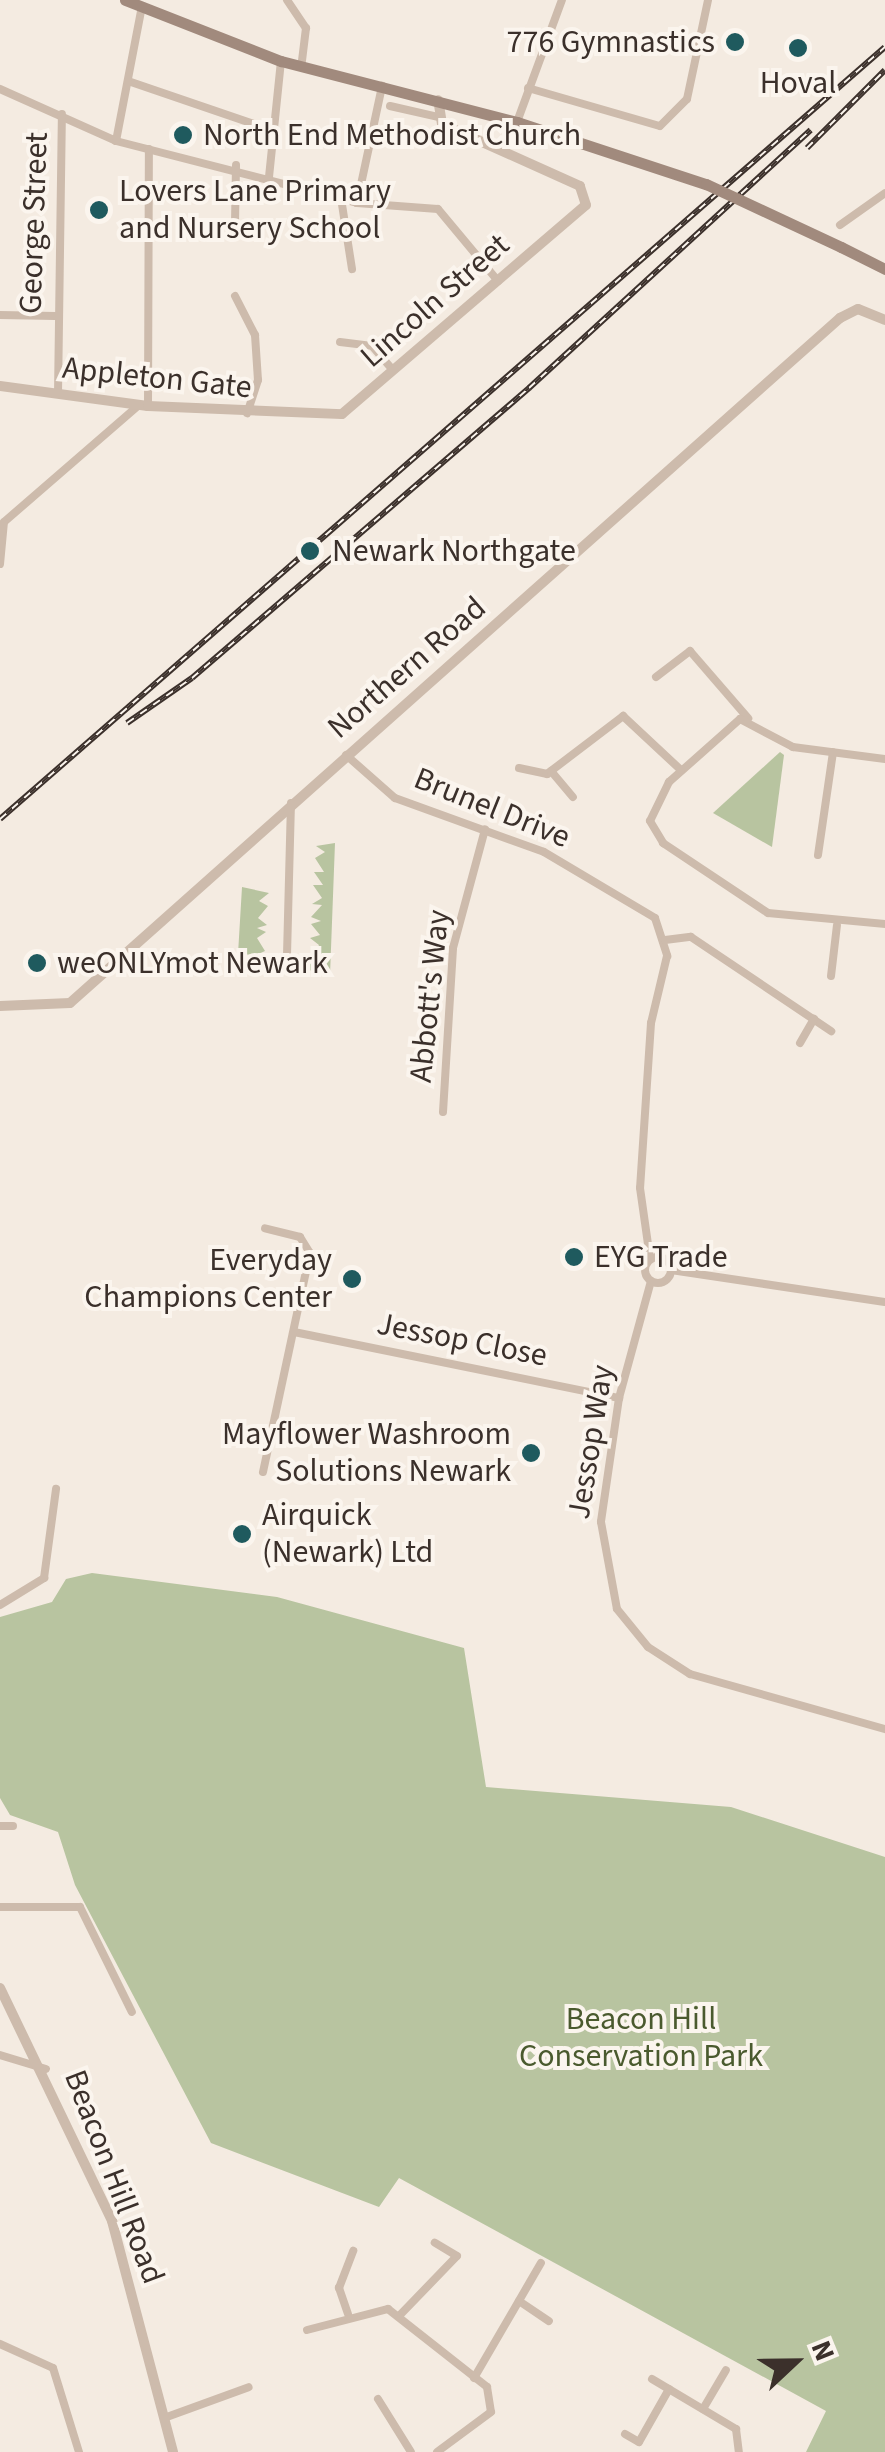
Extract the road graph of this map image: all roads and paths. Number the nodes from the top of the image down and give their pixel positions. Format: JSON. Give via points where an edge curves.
{"nodes":[{"id":1,"x":124,"y":0,"type":"edge"},
{"id":2,"x":287,"y":0,"type":"edge"},
{"id":3,"x":562,"y":0,"type":"edge"},
{"id":4,"x":708,"y":0,"type":"edge"},
{"id":5,"x":142,"y":6,"type":"junction"},
{"id":6,"x":282,"y":61,"type":"junction"},
{"id":7,"x":301,"y":66,"type":"junction"},
{"id":8,"x":128,"y":81,"type":"junction"},
{"id":9,"x":382,"y":86,"type":"junction"},
{"id":10,"x":528,"y":88,"type":"junction"},
{"id":11,"x":0,"y":89,"type":"edge"},
{"id":12,"x":438,"y":100,"type":"junction"},
{"id":13,"x":390,"y":106,"type":"dead end"},
{"id":14,"x":62,"y":114,"type":"junction"},
{"id":15,"x":438,"y":117,"type":"junction"},
{"id":16,"x":518,"y":122,"type":"junction"},
{"id":17,"x":277,"y":132,"type":"junction"},
{"id":18,"x":116,"y":141,"type":"junction"},
{"id":19,"x":148,"y":149,"type":"junction"},
{"id":20,"x":236,"y":165,"type":"junction"},
{"id":21,"x":269,"y":177,"type":"junction"},
{"id":22,"x":885,"y":193,"type":"edge"},
{"id":23,"x":340,"y":198,"type":"junction"},
{"id":24,"x":358,"y":202,"type":"junction"},
{"id":25,"x":235,"y":222,"type":"dead end"},
{"id":26,"x":840,"y":225,"type":"dead end"},
{"id":27,"x":353,"y":264,"type":"dead end"},
{"id":28,"x":885,"y":269,"type":"edge"},
{"id":29,"x":498,"y":280,"type":"junction"},
{"id":30,"x":235,"y":296,"type":"dead end"},
{"id":31,"x":0,"y":314,"type":"edge"},
{"id":32,"x":55,"y":316,"type":"junction"},
{"id":33,"x":885,"y":320,"type":"edge"},
{"id":34,"x":340,"y":342,"type":"dead end"},
{"id":35,"x":392,"y":370,"type":"junction"},
{"id":36,"x":0,"y":386,"type":"edge"},
{"id":37,"x":58,"y":394,"type":"junction"},
{"id":38,"x":144,"y":406,"type":"junction"},
{"id":39,"x":247,"y":412,"type":"junction"},
{"id":40,"x":310,"y":417,"type":"joint"},
{"id":41,"x":2,"y":521,"type":"edge"},
{"id":42,"x":0,"y":564,"type":"edge"},
{"id":43,"x":656,"y":678,"type":"dead end"},
{"id":44,"x":748,"y":718,"type":"junction"},
{"id":45,"x":833,"y":752,"type":"junction"},
{"id":46,"x":346,"y":755,"type":"junction"},
{"id":47,"x":885,"y":758,"type":"edge"},
{"id":48,"x":519,"y":768,"type":"dead end"},
{"id":49,"x":551,"y":770,"type":"junction"},
{"id":50,"x":681,"y":770,"type":"junction"},
{"id":51,"x":573,"y":797,"type":"dead end"},
{"id":52,"x":292,"y":803,"type":"junction"},
{"id":53,"x":485,"y":829,"type":"junction"},
{"id":54,"x":818,"y":856,"type":"dead end"},
{"id":55,"x":885,"y":924,"type":"edge"},
{"id":56,"x":837,"y":926,"type":"junction"},
{"id":57,"x":665,"y":940,"type":"junction"},
{"id":58,"x":287,"y":955,"type":"dead end"},
{"id":59,"x":831,"y":976,"type":"dead end"},
{"id":60,"x":0,"y":1006,"type":"edge"},
{"id":61,"x":814,"y":1019,"type":"junction"},
{"id":62,"x":831,"y":1031,"type":"dead end"},
{"id":63,"x":800,"y":1043,"type":"dead end"},
{"id":64,"x":443,"y":1112,"type":"dead end"},
{"id":65,"x":265,"y":1228,"type":"dead end"},
{"id":66,"x":650,"y":1258,"type":"junction"},
{"id":67,"x":672,"y":1270,"type":"junction"},
{"id":68,"x":651,"y":1281,"type":"junction"},
{"id":69,"x":885,"y":1302,"type":"edge"},
{"id":70,"x":294,"y":1332,"type":"junction"},
{"id":71,"x":619,"y":1398,"type":"junction"},
{"id":72,"x":263,"y":1472,"type":"dead end"},
{"id":73,"x":56,"y":1489,"type":"dead end"},
{"id":74,"x":0,"y":1606,"type":"edge"},
{"id":75,"x":885,"y":1729,"type":"edge"},
{"id":76,"x":0,"y":1826,"type":"edge"},
{"id":77,"x":13,"y":1826,"type":"dead end"},
{"id":78,"x":0,"y":1907,"type":"edge"},
{"id":79,"x":0,"y":1988,"type":"edge"},
{"id":80,"x":132,"y":2012,"type":"dead end"},
{"id":81,"x":0,"y":2055,"type":"edge"},
{"id":82,"x":46,"y":2069,"type":"junction"},
{"id":83,"x":436,"y":2242,"type":"dead end"},
{"id":84,"x":353,"y":2251,"type":"dead end"},
{"id":85,"x":458,"y":2256,"type":"junction"},
{"id":86,"x":331,"y":2262,"type":"dead end"},
{"id":87,"x":468,"y":2262,"type":"dead end"},
{"id":88,"x":541,"y":2263,"type":"dead end"},
{"id":89,"x":344,"y":2268,"type":"junction"},
{"id":90,"x":518,"y":2302,"type":"junction"},
{"id":91,"x":348,"y":2314,"type":"junction"},
{"id":92,"x":400,"y":2316,"type":"junction"},
{"id":93,"x":549,"y":2321,"type":"dead end"},
{"id":94,"x":307,"y":2330,"type":"dead end"},
{"id":95,"x":0,"y":2344,"type":"edge"},
{"id":96,"x":726,"y":2370,"type":"dead end"},
{"id":97,"x":474,"y":2378,"type":"junction"},
{"id":98,"x":652,"y":2379,"type":"dead end"},
{"id":99,"x":249,"y":2387,"type":"dead end"},
{"id":100,"x":668,"y":2388,"type":"junction"},
{"id":101,"x":378,"y":2398,"type":"dead end"},
{"id":102,"x":702,"y":2409,"type":"junction"},
{"id":103,"x":164,"y":2418,"type":"junction"},
{"id":104,"x":386,"y":2418,"type":"junction"},
{"id":105,"x":373,"y":2422,"type":"dead end"},
{"id":106,"x":624,"y":2434,"type":"dead end"},
{"id":107,"x":639,"y":2442,"type":"junction"},
{"id":108,"x":79,"y":2452,"type":"edge"},
{"id":109,"x":174,"y":2452,"type":"edge"},
{"id":110,"x":411,"y":2452,"type":"edge"},
{"id":111,"x":437,"y":2452,"type":"edge"},
{"id":112,"x":634,"y":2452,"type":"edge"},
{"id":113,"x":739,"y":2452,"type":"edge"}],
"edges":[{"from":1,"to":5,"type":"main road"},
{"from":2,"to":7,"type":"street","via":[[306,28]]},
{"from":3,"to":10,"type":"street"},
{"from":4,"to":10,"type":"street","via":[[687,99],[660,126]]},
{"from":5,"to":6,"type":"main road"},
{"from":5,"to":8,"type":"street"},
{"from":6,"to":7,"type":"main road"},
{"from":6,"to":17,"type":"street"},
{"from":7,"to":9,"type":"main road"},
{"from":8,"to":17,"type":"street"},
{"from":8,"to":18,"type":"street"},
{"from":9,"to":12,"type":"main road"},
{"from":9,"to":24,"type":"street"},
{"from":10,"to":16,"type":"street"},
{"from":11,"to":14,"type":"street"},
{"from":12,"to":15,"type":"street"},
{"from":12,"to":16,"type":"main road"},
{"from":13,"to":15,"type":"street"},
{"from":14,"to":18,"type":"street"},
{"from":14,"to":32,"type":"street","name":"George Street"},
{"from":15,"to":29,"type":"street","name":"Lincoln Street","via":[[580,186],[586,205]]},
{"from":16,"to":28,"type":"main road","bridge":true,"via":[[706,184]]},
{"from":17,"to":21,"type":"street"},
{"from":18,"to":19,"type":"street"},
{"from":19,"to":20,"type":"street"},
{"from":19,"to":38,"type":"street"},
{"from":20,"to":21,"type":"street"},
{"from":20,"to":25,"type":"street"},
{"from":21,"to":23,"type":"street"},
{"from":22,"to":26,"type":"street"},
{"from":23,"to":24,"type":"street"},
{"from":23,"to":27,"type":"street"},
{"from":24,"to":29,"type":"street","via":[[438,209]]},
{"from":29,"to":35,"type":"street","name":"Lincoln Street"},
{"from":30,"to":39,"type":"street","via":[[255,336],[258,380]]},
{"from":31,"to":32,"type":"street"},
{"from":32,"to":37,"type":"street","name":"George Street"},
{"from":33,"to":46,"type":"street","name":"Northern Road","via":[[858,309],[840,318]]},
{"from":34,"to":35,"type":"street","via":[[372,346]]},
{"from":35,"to":40,"type":"street","name":"Lincoln Street","via":[[342,414]]},
{"from":36,"to":37,"type":"street","name":"Appleton Gate"},
{"from":37,"to":38,"type":"street","name":"Appleton Gate"},
{"from":38,"to":39,"type":"street","name":"Appleton Gate"},
{"from":38,"to":41,"type":"street"},
{"from":39,"to":40,"type":"street","name":"Appleton Gate"},
{"from":41,"to":42,"type":"street"},
{"from":43,"to":44,"type":"street","via":[[683,653],[696,654]]},
{"from":44,"to":45,"type":"street","via":[[793,747]]},
{"from":44,"to":50,"type":"street"},
{"from":45,"to":47,"type":"street"},
{"from":45,"to":54,"type":"street"},
{"from":46,"to":52,"type":"street","name":"Northern Road"},
{"from":46,"to":53,"type":"street","name":"Brunel Drive","via":[[395,798]]},
{"from":48,"to":49,"type":"street","via":[[531,776]]},
{"from":49,"to":50,"type":"street","via":[[622,716]]},
{"from":49,"to":51,"type":"street"},
{"from":50,"to":56,"type":"street","via":[[653,808],[658,839],[768,913]]},
{"from":52,"to":58,"type":"street"},
{"from":52,"to":60,"type":"street","name":"Northern Road","via":[[70,1002]]},
{"from":53,"to":57,"type":"street","name":"Brunel Drive","via":[[626,896]]},
{"from":53,"to":64,"type":"street","name":"Abbott's Way","via":[[453,948]]},
{"from":55,"to":56,"type":"street"},
{"from":56,"to":59,"type":"street"},
{"from":57,"to":61,"type":"street","via":[[691,937]]},
{"from":57,"to":66,"type":"street","via":[[640,1188]]},
{"from":61,"to":62,"type":"street"},
{"from":61,"to":63,"type":"street"},
{"from":65,"to":70,"type":"street","via":[[308,1246]]},
{"from":66,"to":67,"type":"street","via":[[666,1258]]},
{"from":66,"to":68,"type":"street","name":"Jessop Way"},
{"from":67,"to":68,"type":"street"},
{"from":67,"to":69,"type":"street"},
{"from":68,"to":71,"type":"street","name":"Jessop Way"},
{"from":70,"to":71,"type":"street","name":"Jessop Close"},
{"from":70,"to":72,"type":"street"},
{"from":71,"to":75,"type":"street","name":"Jessop Way","via":[[600,1539],[612,1596],[634,1633],[690,1674]]},
{"from":73,"to":74,"type":"street","via":[[44,1578]]},
{"from":76,"to":77,"type":"street"},
{"from":78,"to":80,"type":"street","via":[[80,1907]]},
{"from":79,"to":82,"type":"street","name":"Beacon Hill Road"},
{"from":81,"to":82,"type":"street"},
{"from":82,"to":103,"type":"street","name":"Beacon Hill Road","via":[[112,2221]]},
{"from":83,"to":85,"type":"street"},
{"from":84,"to":89,"type":"street"},
{"from":85,"to":87,"type":"street"},
{"from":85,"to":92,"type":"street"},
{"from":86,"to":89,"type":"street"},
{"from":88,"to":90,"type":"street"},
{"from":89,"to":91,"type":"street"},
{"from":90,"to":93,"type":"street"},
{"from":90,"to":97,"type":"street"},
{"from":91,"to":92,"type":"street","via":[[370,2307]]},
{"from":91,"to":94,"type":"street"},
{"from":92,"to":97,"type":"street"},
{"from":95,"to":108,"type":"street","via":[[53,2368]]},
{"from":96,"to":102,"type":"street"},
{"from":97,"to":111,"type":"street","via":[[495,2398],[491,2412]]},
{"from":98,"to":100,"type":"street"},
{"from":99,"to":103,"type":"street"},
{"from":100,"to":102,"type":"street"},
{"from":100,"to":107,"type":"street"},
{"from":101,"to":104,"type":"street"},
{"from":102,"to":113,"type":"street","via":[[742,2434]]},
{"from":103,"to":109,"type":"street","name":"Beacon Hill Road"},
{"from":104,"to":105,"type":"street"},
{"from":104,"to":110,"type":"street"},
{"from":106,"to":107,"type":"street"},
{"from":107,"to":112,"type":"street"}]}
